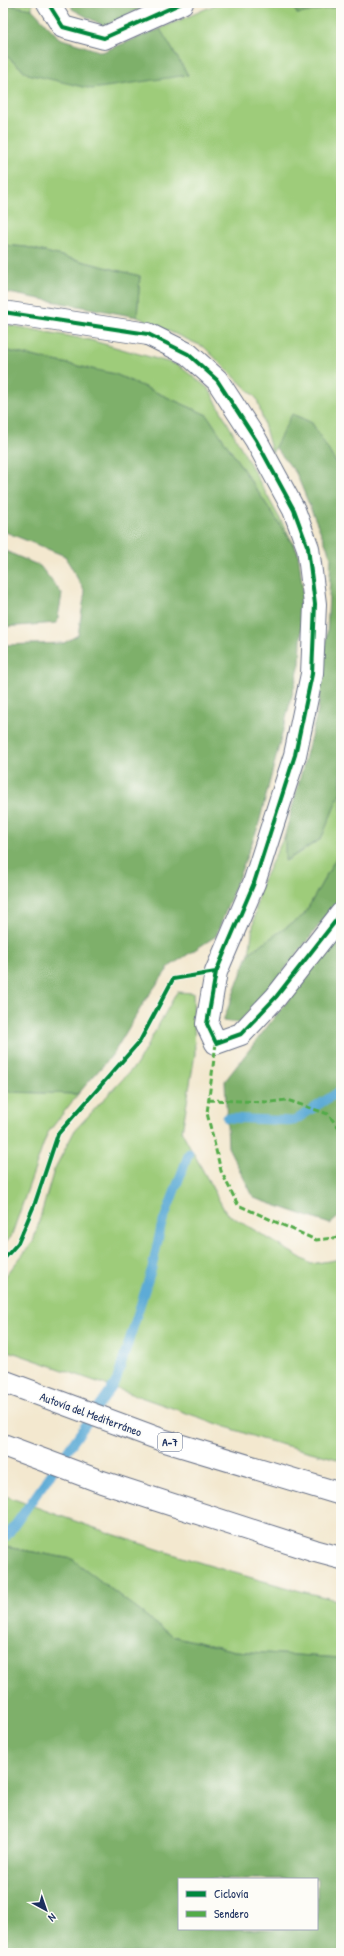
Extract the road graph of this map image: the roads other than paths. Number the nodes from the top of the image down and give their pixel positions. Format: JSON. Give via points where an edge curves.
{"nodes":[{"id":1,"x":48,"y":3,"type":"edge"},
{"id":2,"x":182,"y":3,"type":"edge"},
{"id":3,"x":3,"y":312,"type":"edge"},
{"id":4,"x":341,"y":914,"type":"edge"},
{"id":5,"x":3,"y":1381,"type":"edge"},
{"id":6,"x":3,"y":1445,"type":"edge"},
{"id":7,"x":341,"y":1494,"type":"edge"},
{"id":8,"x":341,"y":1558,"type":"edge"}],
"edges":[{"from":1,"to":2,"type":"main road","via":[[63,27],[104,38]]},
{"from":3,"to":4,"type":"main road","via":[[148,334],[188,354],[217,380],[256,440],[294,510],[308,548],[315,604],[312,674],[290,770],[254,883],[216,972],[207,1024],[216,1043],[241,1034],[276,997]]},
{"from":5,"to":7,"type":"main road","name":"Autovía del Mediterráneo","number":"A-7","via":[[162,1440]]},
{"from":6,"to":8,"type":"main road","via":[[102,1482]]}]}
